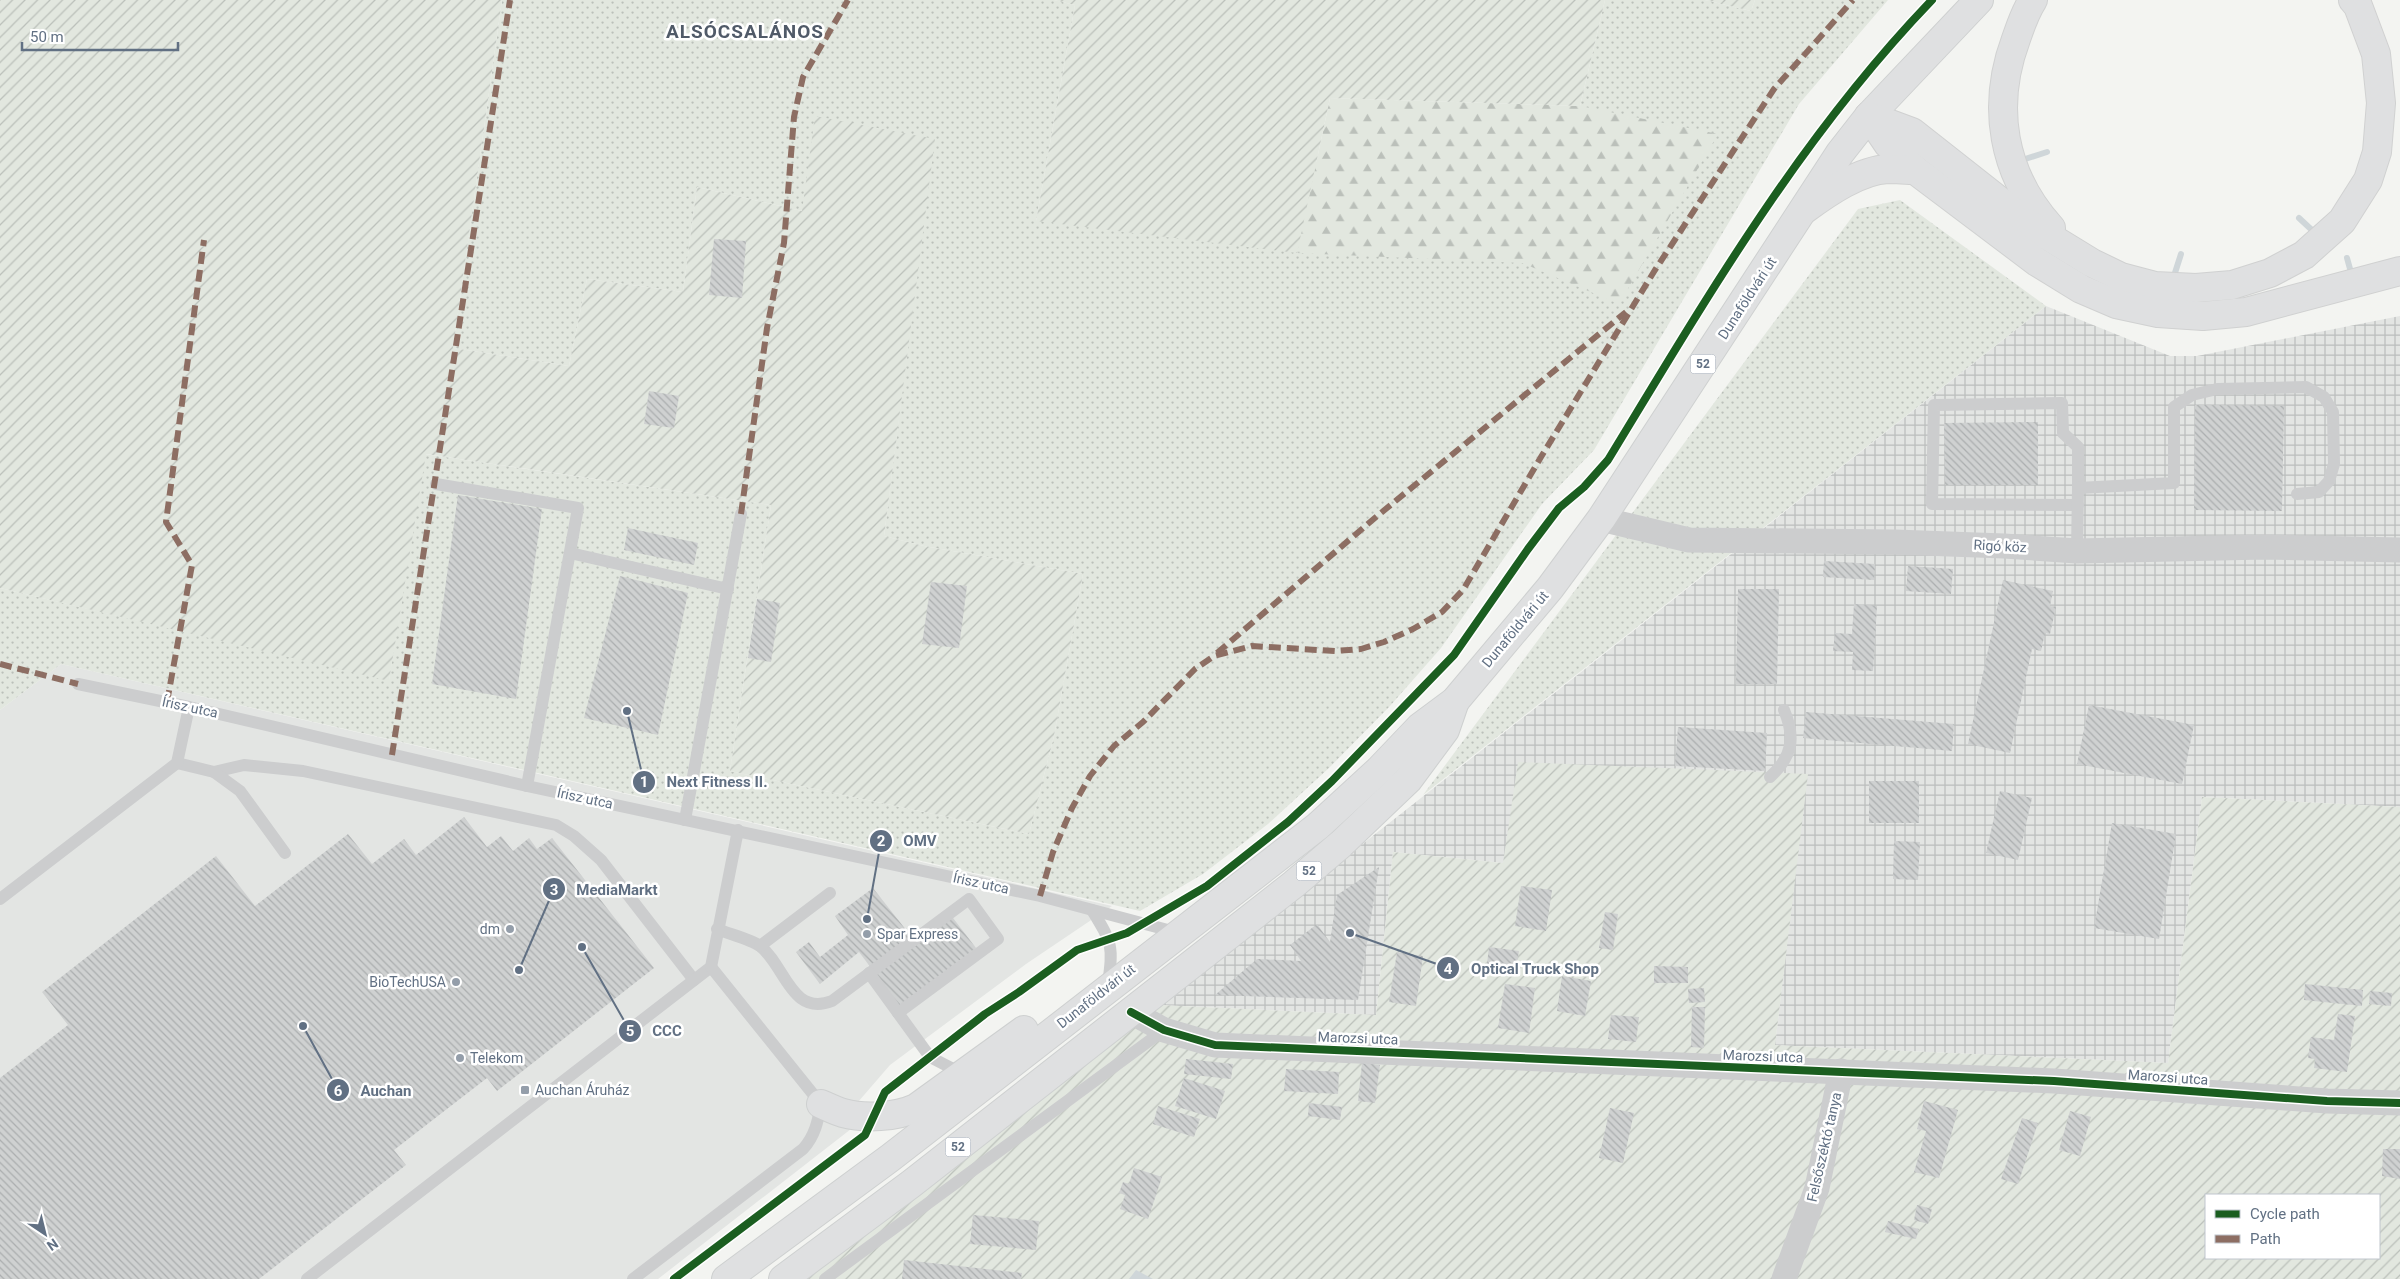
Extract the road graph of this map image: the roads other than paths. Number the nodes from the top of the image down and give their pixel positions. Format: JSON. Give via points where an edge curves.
{"nodes":[{"id":1,"x":1979,"y":0,"type":"edge"},
{"id":2,"x":2033,"y":0,"type":"edge"},
{"id":3,"x":2353,"y":0,"type":"edge"},
{"id":4,"x":1869,"y":116,"type":"junction"},
{"id":5,"x":1915,"y":170,"type":"junction"},
{"id":6,"x":1805,"y":209,"type":"junction"},
{"id":7,"x":2067,"y":246,"type":"junction"},
{"id":8,"x":2400,"y":271,"type":"edge"},
{"id":9,"x":436,"y":484,"type":"dead end"},
{"id":10,"x":2078,"y":488,"type":"junction"},
{"id":11,"x":2297,"y":494,"type":"dead end"},
{"id":12,"x":2078,"y":505,"type":"junction"},
{"id":13,"x":742,"y":514,"type":"dead end"},
{"id":14,"x":1601,"y":519,"type":"junction"},
{"id":15,"x":2400,"y":550,"type":"edge"},
{"id":16,"x":2077,"y":551,"type":"junction"},
{"id":17,"x":570,"y":553,"type":"junction"},
{"id":18,"x":728,"y":589,"type":"junction"},
{"id":19,"x":78,"y":684,"type":"dead end"},
{"id":20,"x":1455,"y":701,"type":"junction"},
{"id":21,"x":189,"y":706,"type":"junction"},
{"id":22,"x":1784,"y":710,"type":"dead end"},
{"id":23,"x":177,"y":763,"type":"junction"},
{"id":24,"x":214,"y":772,"type":"junction"},
{"id":25,"x":1770,"y":777,"type":"dead end"},
{"id":26,"x":527,"y":786,"type":"junction"},
{"id":27,"x":685,"y":820,"type":"junction"},
{"id":28,"x":738,"y":830,"type":"junction"},
{"id":29,"x":285,"y":853,"type":"dead end"},
{"id":30,"x":830,"y":893,"type":"dead end"},
{"id":31,"x":0,"y":899,"type":"edge"},
{"id":32,"x":1092,"y":910,"type":"junction"},
{"id":33,"x":717,"y":929,"type":"junction"},
{"id":34,"x":1178,"y":933,"type":"junction"},
{"id":35,"x":760,"y":946,"type":"junction"},
{"id":36,"x":711,"y":967,"type":"junction"},
{"id":37,"x":869,"y":973,"type":"junction"},
{"id":38,"x":694,"y":980,"type":"junction"},
{"id":39,"x":1101,"y":992,"type":"junction"},
{"id":40,"x":1131,"y":1012,"type":"junction"},
{"id":41,"x":898,"y":1013,"type":"junction"},
{"id":42,"x":1164,"y":1030,"type":"junction"},
{"id":43,"x":1028,"y":1049,"type":"junction"},
{"id":44,"x":1841,"y":1071,"type":"junction"},
{"id":45,"x":963,"y":1074,"type":"junction"},
{"id":46,"x":2400,"y":1103,"type":"edge"},
{"id":47,"x":821,"y":1104,"type":"junction"},
{"id":48,"x":307,"y":1279,"type":"edge"},
{"id":49,"x":633,"y":1279,"type":"edge"},
{"id":50,"x":726,"y":1279,"type":"edge"},
{"id":51,"x":783,"y":1279,"type":"edge"},
{"id":52,"x":825,"y":1279,"type":"edge"},
{"id":53,"x":1784,"y":1279,"type":"edge"}],
"edges":[{"from":1,"to":4,"type":"main road","name":"Dunaföldvári út","number":"52"},
{"from":2,"to":7,"type":"main road","via":[[2026,10],[2007,62],[2001,101],[2006,142],[2015,176],[2035,211]]},
{"from":3,"to":7,"type":"main road","via":[[2376,54],[2381,103],[2377,152],[2368,180],[2342,221],[2304,255],[2270,273],[2232,285],[2196,288],[2155,286],[2121,277]]},
{"from":4,"to":5,"type":"main road","via":[[1888,144]]},
{"from":4,"to":6,"type":"main road","name":"Dunaföldvári út","number":"52"},
{"from":4,"to":7,"type":"main road","via":[[1912,132],[2030,225]]},
{"from":5,"to":6,"type":"main road","via":[[1886,169],[1858,177]]},
{"from":5,"to":8,"type":"main road","via":[[2037,262],[2081,289],[2116,304],[2202,316],[2246,312]]},
{"from":6,"to":14,"type":"main road","name":"Dunaföldvári út","number":"52"},
{"from":9,"to":17,"type":"lane","via":[[578,508]]},
{"from":10,"to":11,"type":"lane","via":[[2174,483],[2174,406],[2192,395],[2217,389],[2306,387],[2324,397],[2332,412],[2334,464],[2329,481],[2319,492]]},
{"from":10,"to":12,"type":"lane"},
{"from":10,"to":12,"type":"lane","via":[[2078,447],[2063,433],[2062,403],[1934,405],[1932,504]]},
{"from":12,"to":16,"type":"lane"},
{"from":13,"to":18,"type":"lane"},
{"from":14,"to":16,"type":"street","name":"Rigó köz","via":[[1689,540],[1895,542]]},
{"from":14,"to":20,"type":"main road","name":"Dunaföldvári út","number":"52","via":[[1523,622]]},
{"from":15,"to":16,"type":"street","name":"Rigó köz","via":[[2266,547]]},
{"from":17,"to":18,"type":"lane"},
{"from":17,"to":26,"type":"lane"},
{"from":18,"to":27,"type":"lane"},
{"from":19,"to":21,"type":"lane","name":"Írisz utca"},
{"from":20,"to":34,"type":"main road","name":"Dunaföldvári út","number":"52","via":[[1420,727],[1318,826]]},
{"from":20,"to":40,"type":"main road","name":"Dunaföldvári út","number":"52","via":[[1446,730],[1408,780],[1382,805],[1294,884]]},
{"from":21,"to":23,"type":"lane"},
{"from":21,"to":26,"type":"lane","name":"Írisz utca"},
{"from":22,"to":25,"type":"lane","via":[[1792,741],[1782,766]]},
{"from":23,"to":24,"type":"lane"},
{"from":23,"to":31,"type":"lane"},
{"from":24,"to":29,"type":"lane","via":[[240,791]]},
{"from":24,"to":38,"type":"lane","via":[[244,765],[303,771],[548,822],[574,836],[602,860]]},
{"from":26,"to":27,"type":"lane","name":"Írisz utca"},
{"from":27,"to":28,"type":"lane","name":"Írisz utca"},
{"from":28,"to":32,"type":"lane","name":"Írisz utca"},
{"from":28,"to":33,"type":"lane"},
{"from":30,"to":35,"type":"lane"},
{"from":32,"to":34,"type":"lane","name":"Írisz utca"},
{"from":32,"to":39,"type":"lane","via":[[1110,939],[1112,958]]},
{"from":33,"to":35,"type":"lane"},
{"from":33,"to":36,"type":"lane"},
{"from":34,"to":39,"type":"main road","name":"Dunaföldvári út","number":"52"},
{"from":35,"to":37,"type":"lane","via":[[800,998],[810,1004],[832,1001]]},
{"from":36,"to":38,"type":"lane"},
{"from":36,"to":47,"type":"lane"},
{"from":37,"to":41,"type":"lane"},
{"from":37,"to":41,"type":"lane","via":[[969,899],[998,938]]},
{"from":38,"to":48,"type":"lane"},
{"from":39,"to":43,"type":"main road","name":"Dunaföldvári út","number":"52"},
{"from":39,"to":45,"type":"main road","via":[[1045,1014]]},
{"from":40,"to":42,"type":"street","name":"Marozsi utca"},
{"from":40,"to":43,"type":"main road","via":[[1111,1013],[1052,1048]]},
{"from":40,"to":51,"type":"main road","name":"Dunaföldvári út","number":"52","via":[[911,1184]]},
{"from":41,"to":45,"type":"lane","via":[[930,1057]]},
{"from":42,"to":44,"type":"street","name":"Marozsi utca","via":[[1215,1045]]},
{"from":42,"to":52,"type":"lane"},
{"from":43,"to":50,"type":"main road","name":"Dunaföldvári út","number":"52","via":[[890,1158]]},
{"from":44,"to":46,"type":"street","name":"Marozsi utca"},
{"from":44,"to":53,"type":"street","name":"Felsőszéktó tanya","via":[[1817,1188]]},
{"from":45,"to":47,"type":"main road","via":[[908,1112],[860,1115],[843,1113]]},
{"from":47,"to":49,"type":"lane","via":[[812,1140],[803,1149]]}]}
